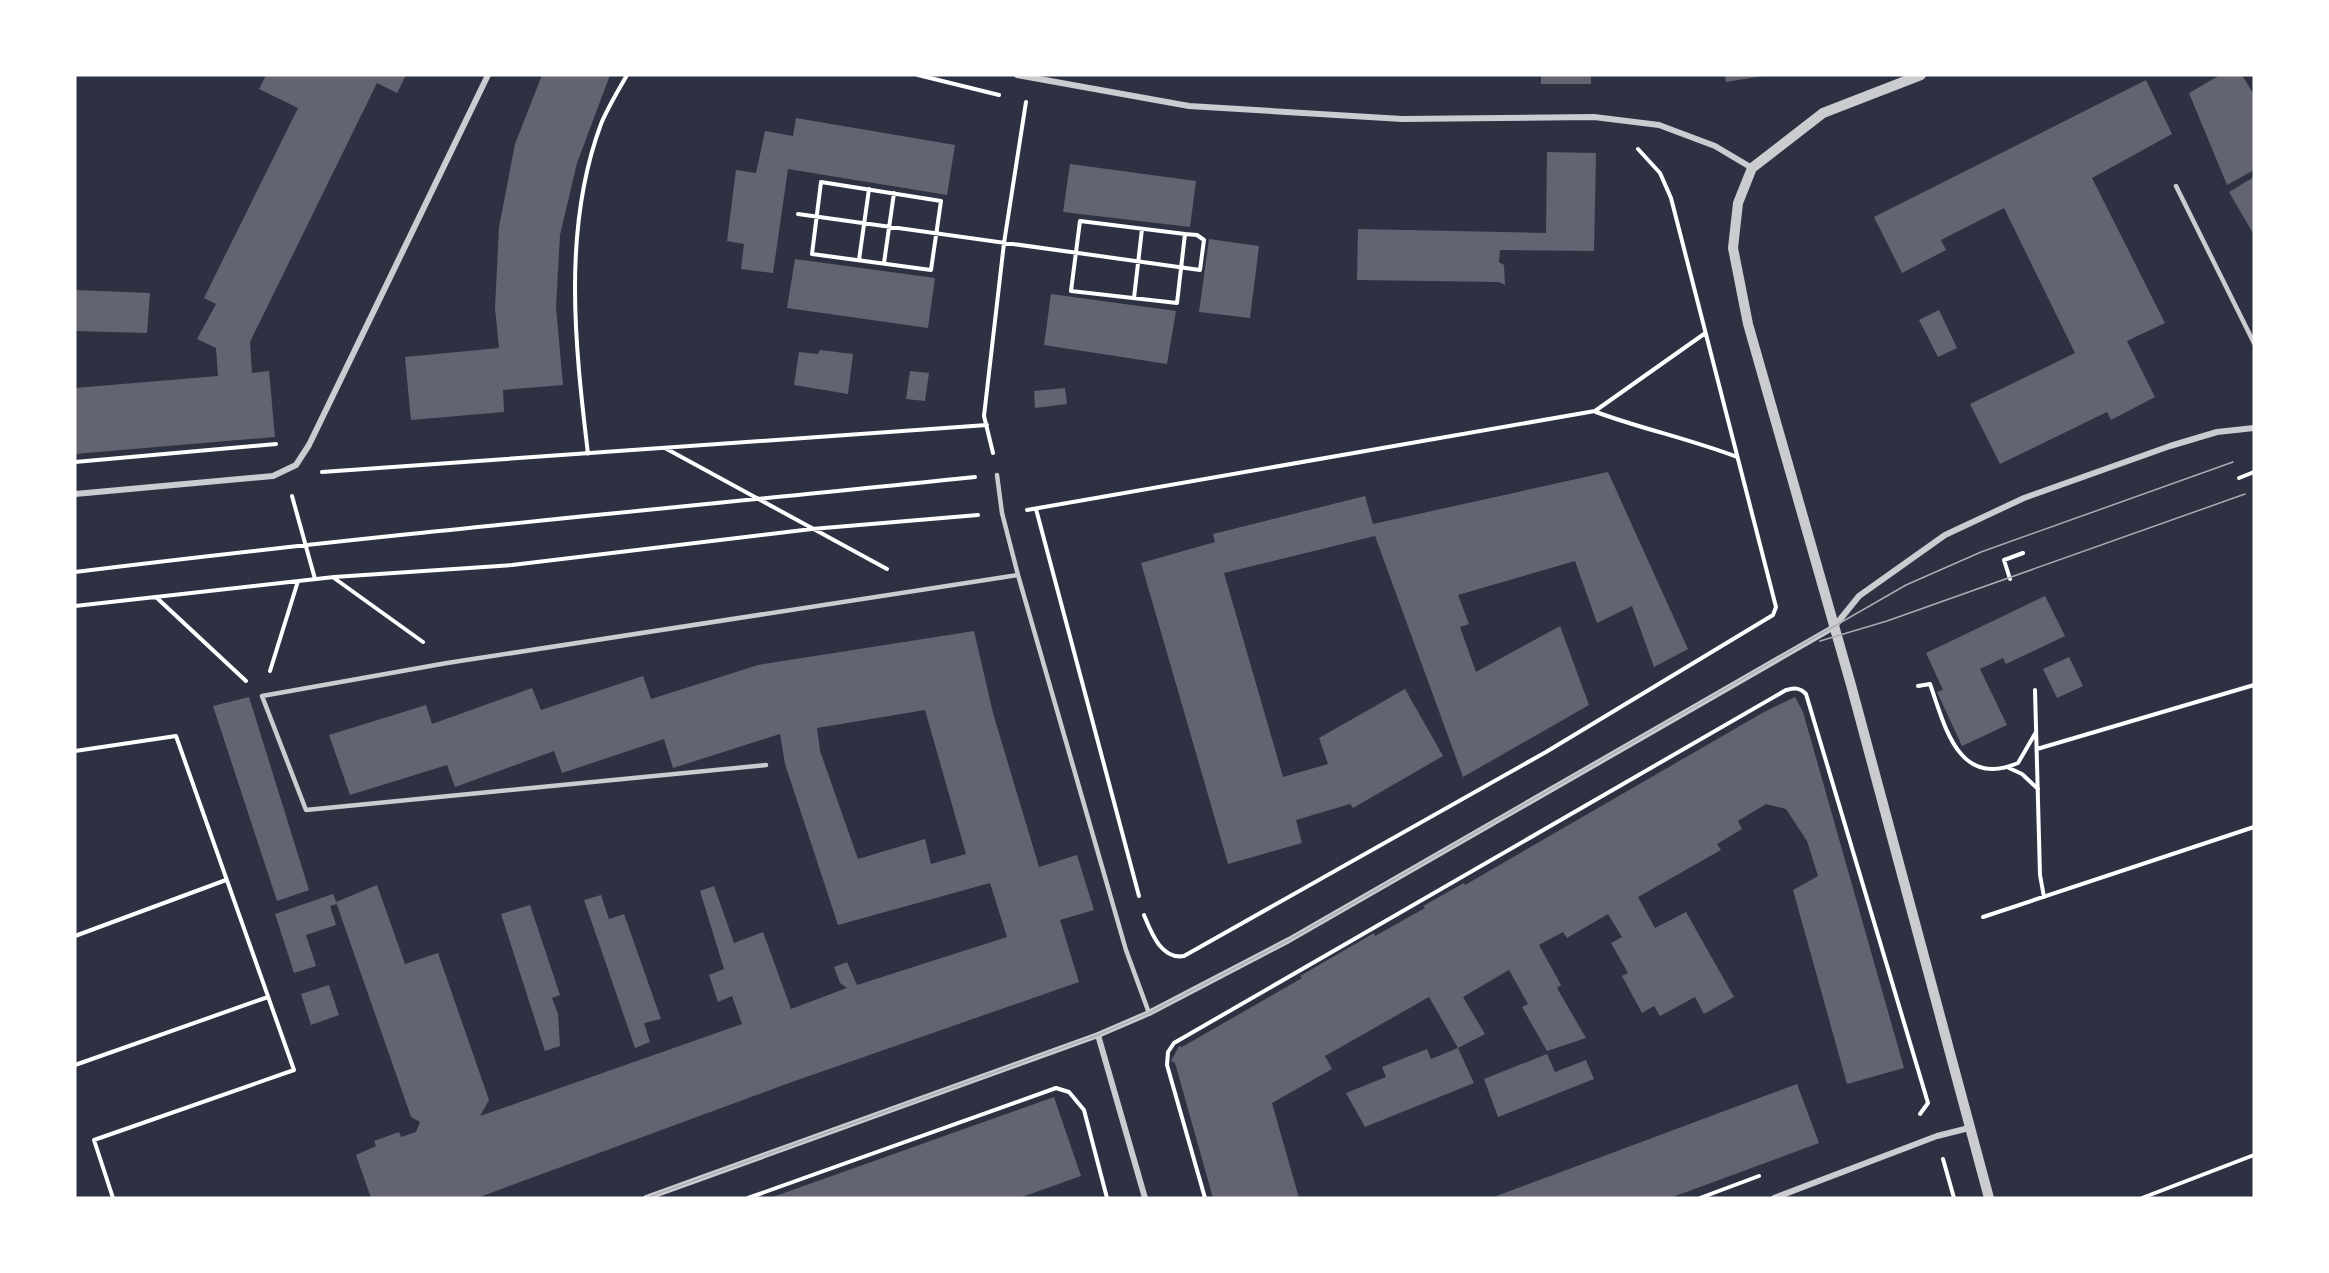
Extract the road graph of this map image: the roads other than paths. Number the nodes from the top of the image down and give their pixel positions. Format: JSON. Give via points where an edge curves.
{"nodes":[{"id":1,"x":488,"y":75,"type":"edge"},
{"id":2,"x":1017,"y":75,"type":"edge"},
{"id":3,"x":1922,"y":75,"type":"edge"},
{"id":4,"x":1752,"y":168,"type":"junction"},
{"id":5,"x":2176,"y":186,"type":"dead end"},
{"id":6,"x":2254,"y":343,"type":"edge"},
{"id":7,"x":2254,"y":428,"type":"edge"},
{"id":8,"x":997,"y":475,"type":"road end"},
{"id":9,"x":75,"y":494,"type":"edge"},
{"id":10,"x":1018,"y":575,"type":"junction"},
{"id":11,"x":1834,"y":627,"type":"junction"},
{"id":12,"x":766,"y":765,"type":"dead end"},
{"id":13,"x":1149,"y":1013,"type":"junction"},
{"id":14,"x":1098,"y":1035,"type":"junction"},
{"id":15,"x":1969,"y":1128,"type":"junction"},
{"id":16,"x":646,"y":1198,"type":"edge"},
{"id":17,"x":1145,"y":1198,"type":"edge"},
{"id":18,"x":1774,"y":1198,"type":"edge"},
{"id":19,"x":1989,"y":1198,"type":"edge"}],
"edges":[{"from":1,"to":9,"type":"street","via":[[296,465],[273,477]]},
{"from":2,"to":4,"type":"street","via":[[1189,106],[1402,119],[1594,117],[1659,125],[1715,146]]},
{"from":3,"to":4,"type":"street","via":[[1823,112]]},
{"from":4,"to":11,"type":"street","via":[[1738,203],[1733,248],[1748,324]]},
{"from":5,"to":6,"type":"lane"},
{"from":7,"to":11,"type":"street","via":[[2217,432],[2159,450],[2024,498],[1945,535],[1859,596]]},
{"from":8,"to":10,"type":"lane"},
{"from":10,"to":12,"type":"lane","via":[[447,663],[262,696],[306,810]]},
{"from":10,"to":13,"type":"lane","via":[[1126,950]]},
{"from":11,"to":13,"type":"street","via":[[1289,940]]},
{"from":11,"to":15,"type":"street"},
{"from":13,"to":14,"type":"street"},
{"from":14,"to":16,"type":"street"},
{"from":14,"to":17,"type":"street"},
{"from":15,"to":18,"type":"street","via":[[1937,1136]]},
{"from":15,"to":19,"type":"street"}]}
